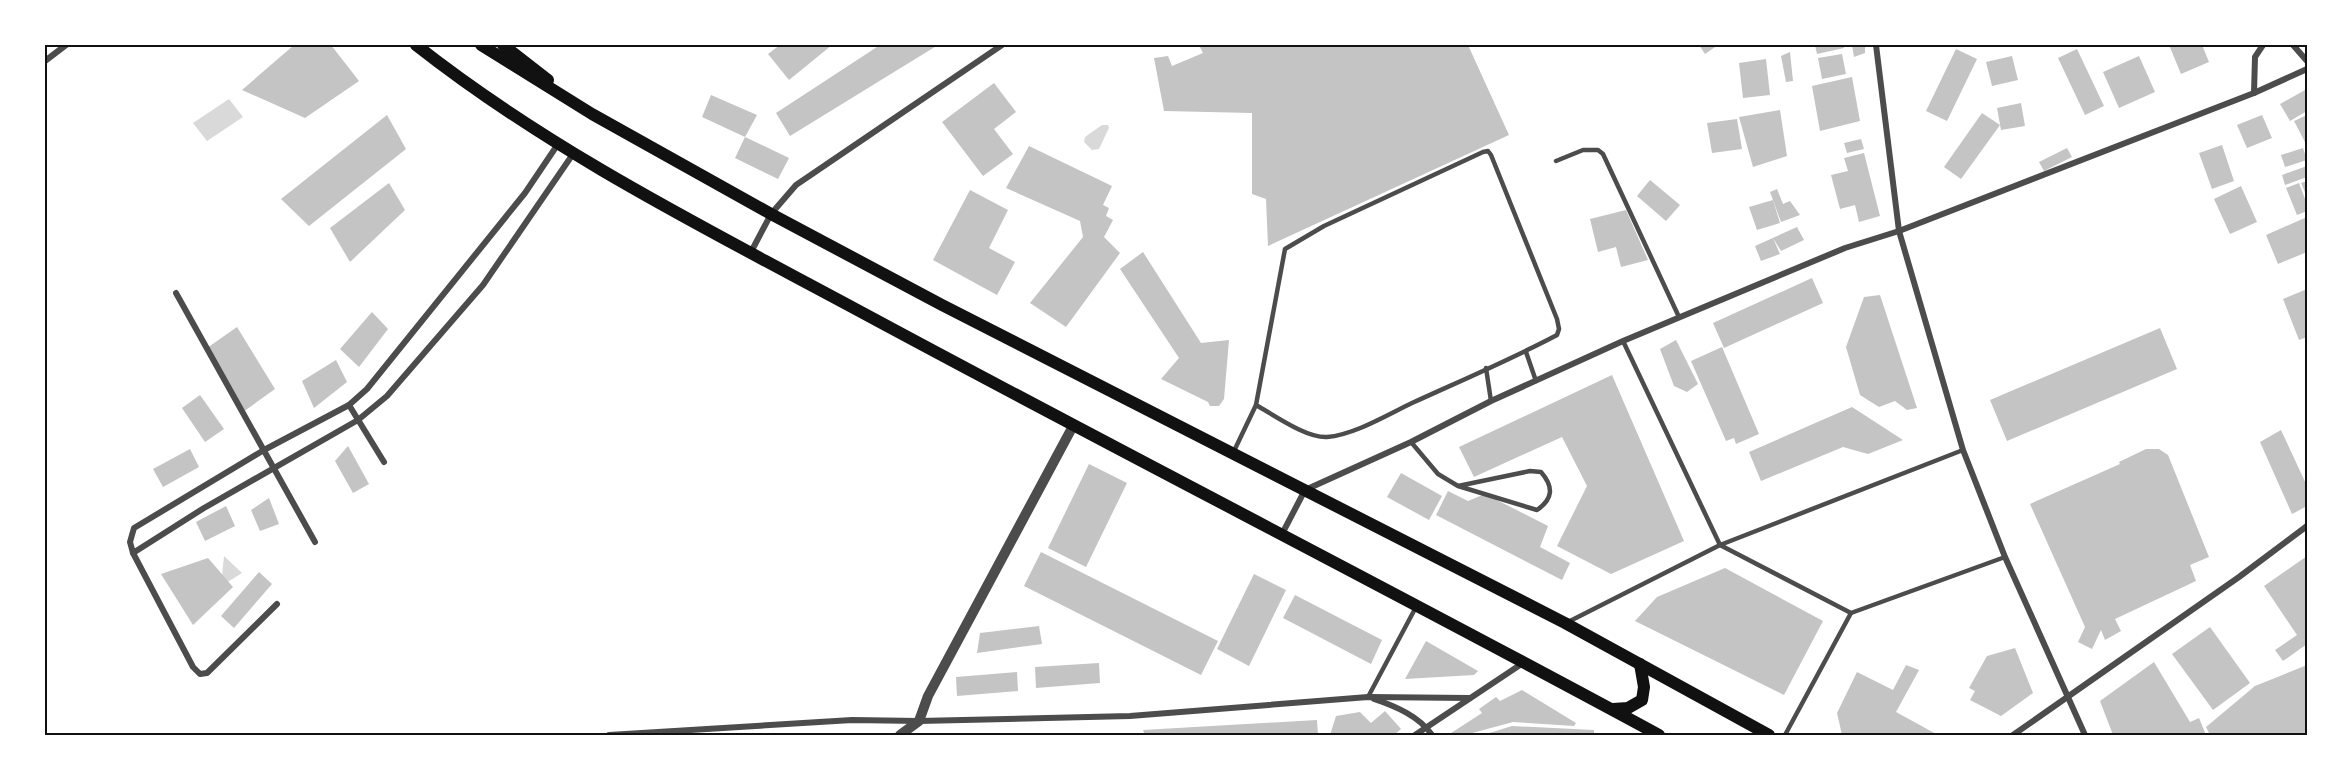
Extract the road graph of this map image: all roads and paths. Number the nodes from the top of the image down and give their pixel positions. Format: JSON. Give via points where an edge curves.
{"nodes":[{"id":1,"x":66,"y":45,"type":"edge"},
{"id":2,"x":416,"y":45,"type":"edge"},
{"id":3,"x":482,"y":45,"type":"edge"},
{"id":4,"x":503,"y":45,"type":"edge"},
{"id":5,"x":1002,"y":45,"type":"edge"},
{"id":6,"x":1876,"y":45,"type":"edge"},
{"id":7,"x":2264,"y":45,"type":"edge"},
{"id":8,"x":2293,"y":45,"type":"edge"},
{"id":9,"x":45,"y":61,"type":"edge"},
{"id":10,"x":2307,"y":61,"type":"edge"},
{"id":11,"x":2307,"y":69,"type":"edge"},
{"id":12,"x":2254,"y":93,"type":"junction"},
{"id":13,"x":592,"y":114,"type":"junction"},
{"id":14,"x":558,"y":144,"type":"junction"},
{"id":15,"x":573,"y":154,"type":"junction"},
{"id":16,"x":1556,"y":161,"type":"dead end"},
{"id":17,"x":771,"y":214,"type":"junction"},
{"id":18,"x":1899,"y":231,"type":"junction"},
{"id":19,"x":751,"y":252,"type":"junction"},
{"id":20,"x":176,"y":293,"type":"dead end"},
{"id":21,"x":1679,"y":317,"type":"junction"},
{"id":22,"x":1623,"y":341,"type":"junction"},
{"id":23,"x":1526,"y":352,"type":"junction"},
{"id":24,"x":1486,"y":369,"type":"junction"},
{"id":25,"x":1536,"y":381,"type":"junction"},
{"id":26,"x":1491,"y":401,"type":"junction"},
{"id":27,"x":349,"y":405,"type":"junction"},
{"id":28,"x":1256,"y":405,"type":"junction"},
{"id":29,"x":358,"y":420,"type":"junction"},
{"id":30,"x":1074,"y":426,"type":"junction"},
{"id":31,"x":1411,"y":442,"type":"junction"},
{"id":32,"x":264,"y":450,"type":"junction"},
{"id":33,"x":1963,"y":450,"type":"junction"},
{"id":34,"x":1233,"y":453,"type":"junction"},
{"id":35,"x":384,"y":462,"type":"dead end"},
{"id":36,"x":275,"y":468,"type":"junction"},
{"id":37,"x":1458,"y":486,"type":"junction"},
{"id":38,"x":1305,"y":490,"type":"junction"},
{"id":39,"x":2307,"y":526,"type":"edge"},
{"id":40,"x":1282,"y":534,"type":"junction"},
{"id":41,"x":315,"y":542,"type":"dead end"},
{"id":42,"x":1720,"y":545,"type":"junction"},
{"id":43,"x":133,"y":554,"type":"junction"},
{"id":44,"x":2004,"y":556,"type":"junction"},
{"id":45,"x":277,"y":604,"type":"dead end"},
{"id":46,"x":1416,"y":607,"type":"junction"},
{"id":47,"x":1851,"y":613,"type":"junction"},
{"id":48,"x":1565,"y":623,"type":"junction"},
{"id":49,"x":1523,"y":663,"type":"junction"},
{"id":50,"x":1640,"y":664,"type":"junction"},
{"id":51,"x":1368,"y":697,"type":"junction"},
{"id":52,"x":2067,"y":697,"type":"junction"},
{"id":53,"x":1470,"y":698,"type":"junction"},
{"id":54,"x":1612,"y":709,"type":"junction"},
{"id":55,"x":919,"y":722,"type":"junction"},
{"id":56,"x":1427,"y":727,"type":"junction"},
{"id":57,"x":609,"y":735,"type":"edge"},
{"id":58,"x":900,"y":735,"type":"edge"},
{"id":59,"x":1415,"y":735,"type":"edge"},
{"id":60,"x":1432,"y":735,"type":"edge"},
{"id":61,"x":1659,"y":735,"type":"edge"},
{"id":62,"x":1769,"y":735,"type":"edge"},
{"id":63,"x":1785,"y":735,"type":"edge"},
{"id":64,"x":2013,"y":735,"type":"edge"},
{"id":65,"x":2085,"y":735,"type":"edge"}],
"edges":[{"from":1,"to":9,"type":"street"},
{"from":2,"to":14,"type":"main road","via":[[488,99]]},
{"from":3,"to":13,"type":"main road"},
{"from":4,"to":13,"type":"main road"},
{"from":5,"to":17,"type":"street","via":[[796,185]]},
{"from":6,"to":18,"type":"street"},
{"from":7,"to":12,"type":"street","via":[[2255,57]]},
{"from":8,"to":10,"type":"street"},
{"from":11,"to":12,"type":"street"},
{"from":12,"to":18,"type":"street"},
{"from":13,"to":17,"type":"main road"},
{"from":14,"to":15,"type":"main road"},
{"from":14,"to":27,"type":"street","via":[[510,211],[367,389]]},
{"from":15,"to":19,"type":"main road"},
{"from":15,"to":29,"type":"street","via":[[483,285],[387,396]]},
{"from":16,"to":21,"type":"lane","via":[[1583,150],[1603,154]]},
{"from":17,"to":19,"type":"street"},
{"from":17,"to":34,"type":"main road"},
{"from":18,"to":21,"type":"street","via":[[1845,248]]},
{"from":18,"to":33,"type":"street"},
{"from":19,"to":30,"type":"main road"},
{"from":20,"to":32,"type":"street"},
{"from":21,"to":22,"type":"street"},
{"from":22,"to":25,"type":"street"},
{"from":22,"to":42,"type":"lane"},
{"from":23,"to":24,"type":"lane"},
{"from":23,"to":25,"type":"lane"},
{"from":23,"to":28,"type":"lane","via":[[1557,335],[1559,328],[1491,155],[1483,152],[1324,226],[1285,249]]},
{"from":24,"to":26,"type":"lane"},
{"from":24,"to":28,"type":"lane","via":[[1366,426],[1325,437],[1302,430]]},
{"from":25,"to":26,"type":"street"},
{"from":26,"to":31,"type":"street"},
{"from":27,"to":29,"type":"street"},
{"from":27,"to":32,"type":"street"},
{"from":28,"to":34,"type":"lane"},
{"from":29,"to":35,"type":"street"},
{"from":29,"to":36,"type":"street"},
{"from":30,"to":40,"type":"main road"},
{"from":30,"to":55,"type":"street","via":[[921,709]]},
{"from":31,"to":37,"type":"lane","via":[[1438,474]]},
{"from":31,"to":38,"type":"street"},
{"from":32,"to":36,"type":"street"},
{"from":32,"to":43,"type":"street","via":[[134,528],[130,542]]},
{"from":33,"to":42,"type":"lane"},
{"from":33,"to":44,"type":"street"},
{"from":34,"to":38,"type":"main road"},
{"from":36,"to":41,"type":"street"},
{"from":36,"to":43,"type":"street"},
{"from":37,"to":37,"type":"lane","via":[[1530,471],[1541,472],[1551,490],[1550,498],[1537,510]]},
{"from":38,"to":40,"type":"street"},
{"from":38,"to":48,"type":"main road"},
{"from":39,"to":52,"type":"street"},
{"from":40,"to":46,"type":"main road"},
{"from":42,"to":47,"type":"lane"},
{"from":42,"to":48,"type":"lane"},
{"from":43,"to":45,"type":"street","via":[[200,674],[207,673]]},
{"from":44,"to":47,"type":"lane"},
{"from":44,"to":52,"type":"street"},
{"from":46,"to":49,"type":"main road"},
{"from":46,"to":51,"type":"lane"},
{"from":47,"to":63,"type":"lane"},
{"from":48,"to":50,"type":"main road"},
{"from":49,"to":53,"type":"street"},
{"from":49,"to":54,"type":"main road"},
{"from":50,"to":54,"type":"main road","via":[[1642,700],[1628,708]]},
{"from":50,"to":62,"type":"main road"},
{"from":51,"to":53,"type":"street"},
{"from":51,"to":55,"type":"street","via":[[1130,716]]},
{"from":51,"to":56,"type":"street","via":[[1394,705]]},
{"from":52,"to":64,"type":"street"},
{"from":52,"to":65,"type":"street"},
{"from":53,"to":56,"type":"street"},
{"from":54,"to":61,"type":"main road"},
{"from":55,"to":57,"type":"street","via":[[852,720]]},
{"from":55,"to":58,"type":"street"},
{"from":56,"to":59,"type":"street"},
{"from":56,"to":60,"type":"street"}]}
